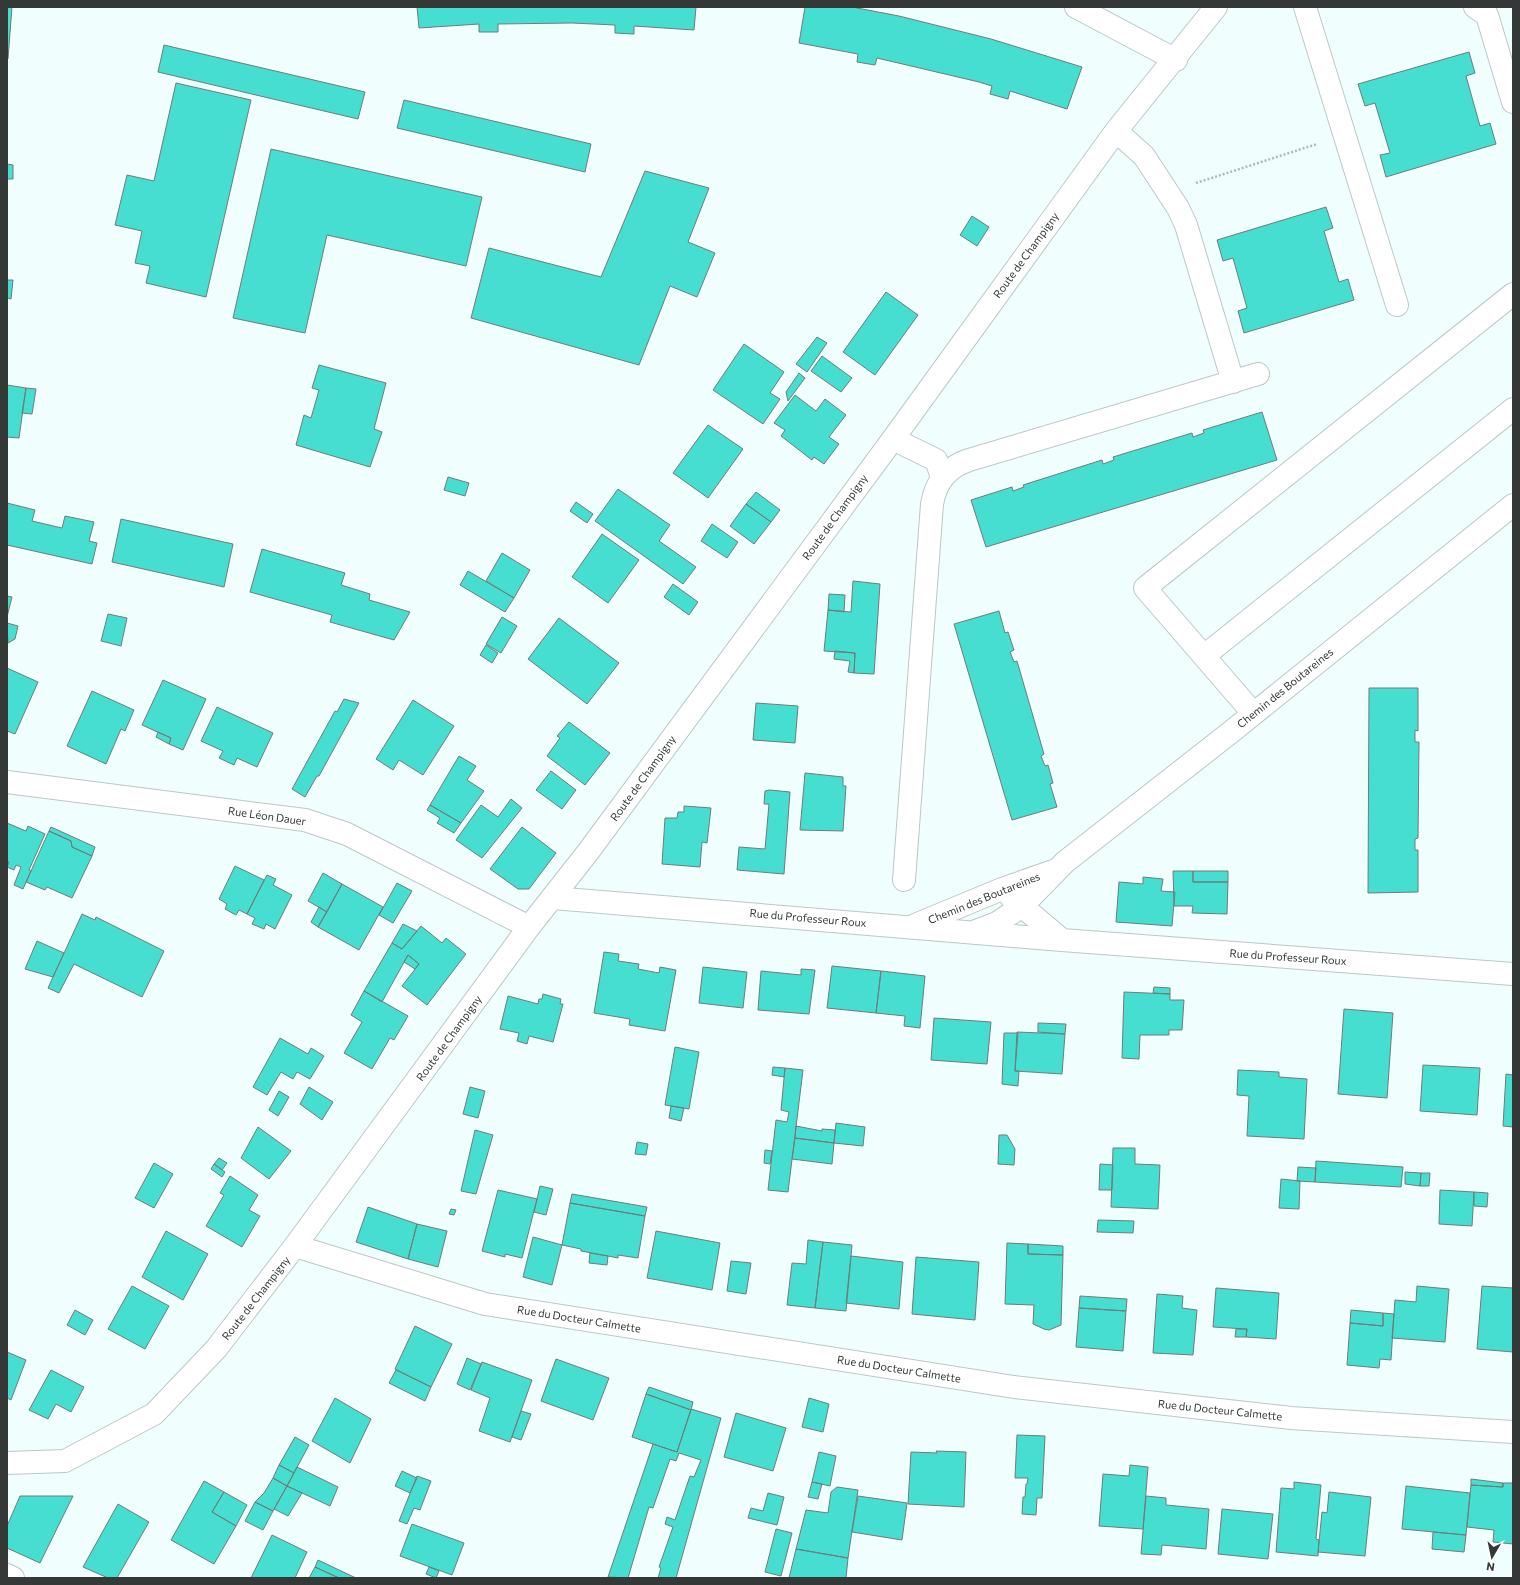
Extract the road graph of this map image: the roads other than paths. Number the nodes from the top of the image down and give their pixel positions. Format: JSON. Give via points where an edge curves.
{"nodes":[{"id":1,"x":1076,"y":7,"type":"edge"},
{"id":2,"x":1216,"y":7,"type":"edge"},
{"id":3,"x":1305,"y":7,"type":"edge"},
{"id":4,"x":1475,"y":7,"type":"edge"},
{"id":5,"x":1176,"y":60,"type":"junction"},
{"id":6,"x":1513,"y":102,"type":"edge"},
{"id":7,"x":1116,"y":131,"type":"junction"},
{"id":8,"x":1513,"y":294,"type":"edge"},
{"id":9,"x":1397,"y":305,"type":"dead end"},
{"id":10,"x":1258,"y":374,"type":"dead end"},
{"id":11,"x":1233,"y":382,"type":"junction"},
{"id":12,"x":1513,"y":409,"type":"edge"},
{"id":13,"x":893,"y":439,"type":"junction"},
{"id":14,"x":942,"y":477,"type":"junction"},
{"id":15,"x":1513,"y":505,"type":"edge"},
{"id":16,"x":1204,"y":656,"type":"junction"},
{"id":17,"x":1253,"y":713,"type":"junction"},
{"id":18,"x":7,"y":782,"type":"edge"},
{"id":19,"x":1056,"y":870,"type":"junction"},
{"id":20,"x":904,"y":880,"type":"dead end"},
{"id":21,"x":1002,"y":889,"type":"junction"},
{"id":22,"x":553,"y":898,"type":"junction"},
{"id":23,"x":1022,"y":906,"type":"junction"},
{"id":24,"x":529,"y":927,"type":"junction"},
{"id":25,"x":912,"y":927,"type":"junction"},
{"id":26,"x":975,"y":932,"type":"junction"},
{"id":27,"x":1062,"y":940,"type":"junction"},
{"id":28,"x":1513,"y":974,"type":"edge"},
{"id":29,"x":295,"y":1246,"type":"junction"},
{"id":30,"x":1513,"y":1432,"type":"edge"},
{"id":31,"x":7,"y":1464,"type":"edge"},
{"id":32,"x":7,"y":1575,"type":"edge"},
{"id":33,"x":13,"y":1578,"type":"edge"}],
"edges":[{"from":1,"to":5,"type":"street"},
{"from":2,"to":5,"type":"street","name":"Route de Champigny"},
{"from":3,"to":9,"type":"street"},
{"from":4,"to":6,"type":"street","via":[[1487,15]]},
{"from":5,"to":7,"type":"street","name":"Route de Champigny"},
{"from":7,"to":11,"type":"street","via":[[1144,156],[1178,208],[1186,225]]},
{"from":7,"to":13,"type":"street","name":"Route de Champigny"},
{"from":8,"to":16,"type":"street","via":[[1145,588]]},
{"from":10,"to":11,"type":"street"},
{"from":11,"to":14,"type":"street","via":[[959,463]]},
{"from":12,"to":16,"type":"street"},
{"from":13,"to":14,"type":"street","via":[[936,460]]},
{"from":13,"to":22,"type":"street","name":"Route de Champigny"},
{"from":14,"to":20,"type":"street","via":[[935,490],[932,504]]},
{"from":15,"to":17,"type":"street","name":"Chemin des Boutareines"},
{"from":16,"to":17,"type":"street"},
{"from":17,"to":19,"type":"street","name":"Chemin des Boutareines"},
{"from":18,"to":24,"type":"street","name":"Rue Léon Dauer","via":[[305,820],[347,834]]},
{"from":19,"to":21,"type":"street","name":"Chemin des Boutareines"},
{"from":19,"to":23,"type":"street","name":"Chemin des Boutareines"},
{"from":21,"to":23,"type":"street"},
{"from":21,"to":25,"type":"street","name":"Chemin des Boutareines"},
{"from":22,"to":24,"type":"street","name":"Route de Champigny"},
{"from":22,"to":25,"type":"street","name":"Rue du Professeur Roux"},
{"from":23,"to":26,"type":"street","name":"Chemin des Boutareines","via":[[997,923]]},
{"from":23,"to":27,"type":"street"},
{"from":24,"to":29,"type":"street","name":"Route de Champigny"},
{"from":25,"to":26,"type":"street","name":"Rue du Professeur Roux"},
{"from":26,"to":27,"type":"street","name":"Rue du Professeur Roux"},
{"from":27,"to":28,"type":"street","name":"Rue du Professeur Roux"},
{"from":29,"to":30,"type":"street","name":"Rue du Docteur Calmette","via":[[485,1304],[1006,1386],[1291,1418]]},
{"from":29,"to":31,"type":"street","name":"Route de Champigny","via":[[216,1349],[154,1414],[65,1461]]},
{"from":32,"to":33,"type":"street"}]}
